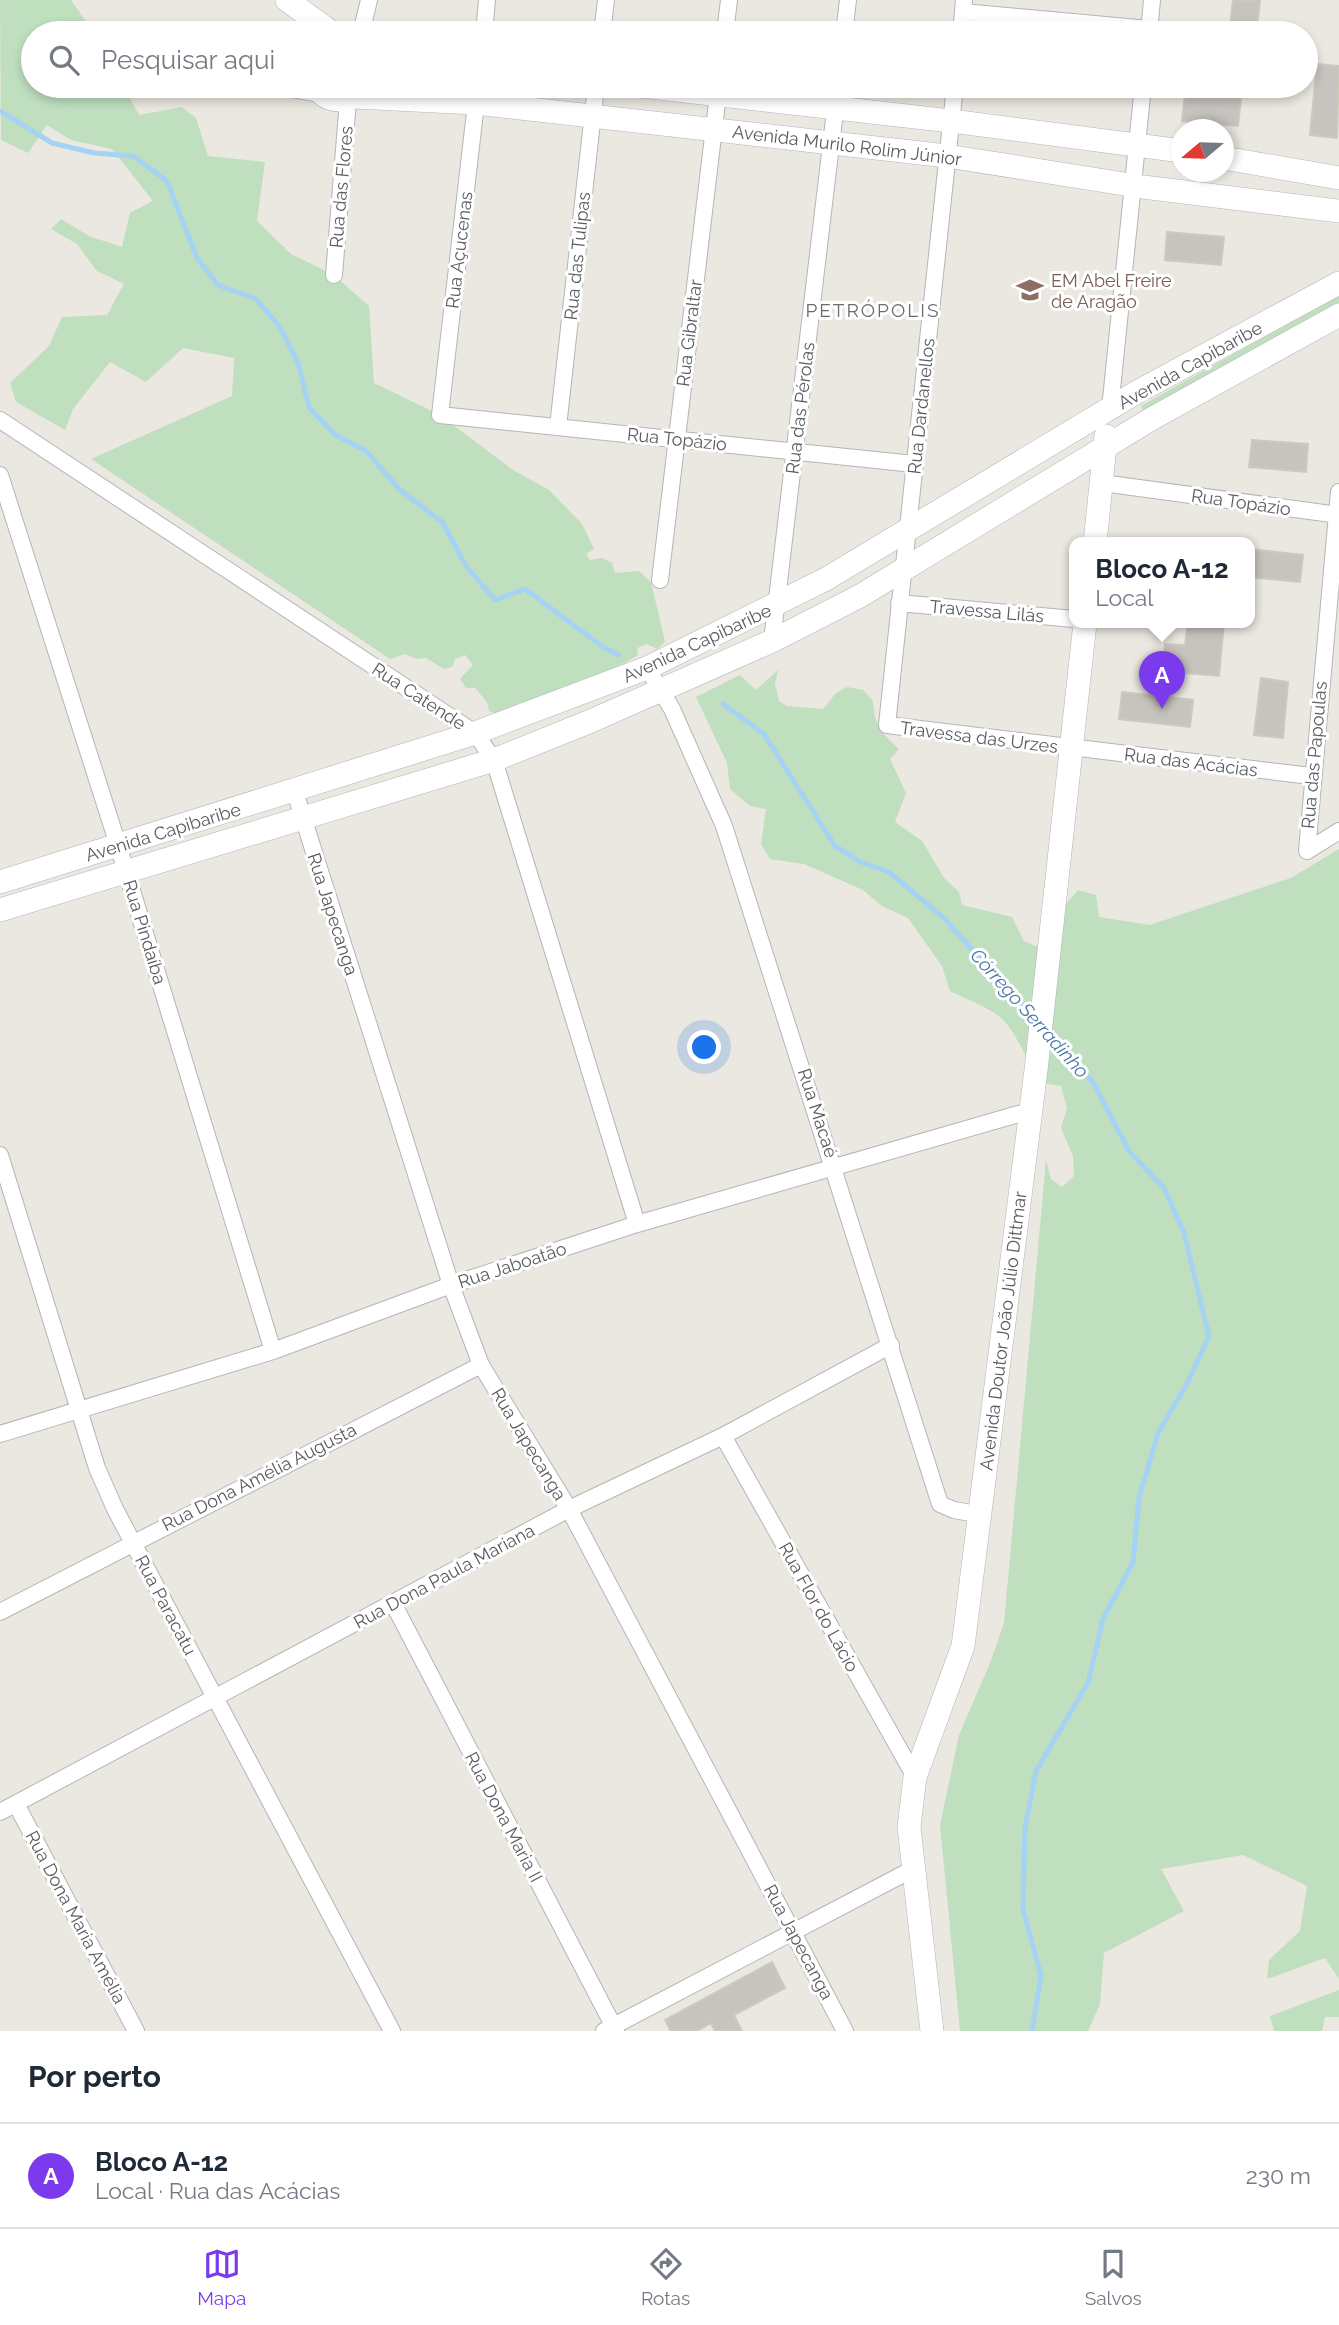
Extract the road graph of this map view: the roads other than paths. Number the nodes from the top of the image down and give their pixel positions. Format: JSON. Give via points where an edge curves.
{"nodes":[{"id":1,"x":369,"y":0,"type":"edge"},
{"id":2,"x":488,"y":0,"type":"edge"},
{"id":3,"x":606,"y":0,"type":"edge"},
{"id":4,"x":729,"y":0,"type":"edge"},
{"id":5,"x":848,"y":0,"type":"edge"},
{"id":6,"x":1152,"y":0,"type":"edge"},
{"id":7,"x":289,"y":2,"type":"edge"},
{"id":8,"x":963,"y":6,"type":"edge"},
{"id":9,"x":298,"y":21,"type":"edge"},
{"id":10,"x":315,"y":21,"type":"edge"},
{"id":11,"x":364,"y":21,"type":"edge"},
{"id":12,"x":485,"y":21,"type":"edge"},
{"id":13,"x":603,"y":21,"type":"edge"},
{"id":14,"x":726,"y":21,"type":"edge"},
{"id":15,"x":845,"y":21,"type":"edge"},
{"id":16,"x":1075,"y":21,"type":"edge"},
{"id":17,"x":1150,"y":21,"type":"edge"},
{"id":18,"x":356,"y":98,"type":"edge"},
{"id":19,"x":477,"y":98,"type":"edge"},
{"id":20,"x":498,"y":98,"type":"edge"},
{"id":21,"x":595,"y":98,"type":"edge"},
{"id":22,"x":718,"y":98,"type":"edge"},
{"id":23,"x":837,"y":98,"type":"edge"},
{"id":24,"x":842,"y":98,"type":"edge"},
{"id":25,"x":954,"y":98,"type":"edge"},
{"id":26,"x":1142,"y":98,"type":"edge"},
{"id":27,"x":593,"y":116,"type":"junction"},
{"id":28,"x":951,"y":121,"type":"junction"},
{"id":29,"x":714,"y":130,"type":"junction"},
{"id":30,"x":832,"y":143,"type":"junction"},
{"id":31,"x":1136,"y":145,"type":"junction"},
{"id":32,"x":1171,"y":150,"type":"edge"},
{"id":33,"x":947,"y":156,"type":"junction"},
{"id":34,"x":1234,"y":160,"type":"edge"},
{"id":35,"x":1332,"y":177,"type":"edge"},
{"id":36,"x":1131,"y":185,"type":"junction"},
{"id":37,"x":1331,"y":210,"type":"edge"},
{"id":38,"x":334,"y":275,"type":"dead end"},
{"id":39,"x":1339,"y":283,"type":"edge"},
{"id":40,"x":1339,"y":315,"type":"edge"},
{"id":41,"x":1110,"y":409,"type":"junction"},
{"id":42,"x":440,"y":415,"type":"joint"},
{"id":43,"x":0,"y":420,"type":"edge"},
{"id":44,"x":558,"y":427,"type":"junction"},
{"id":45,"x":677,"y":439,"type":"junction"},
{"id":46,"x":1105,"y":447,"type":"junction"},
{"id":47,"x":795,"y":452,"type":"junction"},
{"id":48,"x":914,"y":464,"type":"junction"},
{"id":49,"x":0,"y":475,"type":"edge"},
{"id":50,"x":1102,"y":483,"type":"junction"},
{"id":51,"x":1339,"y":492,"type":"edge"},
{"id":52,"x":1338,"y":515,"type":"edge"},
{"id":53,"x":907,"y":532,"type":"junction"},
{"id":54,"x":1096,"y":537,"type":"edge"},
{"id":55,"x":903,"y":570,"type":"junction"},
{"id":56,"x":660,"y":580,"type":"dead end"},
{"id":57,"x":899,"y":603,"type":"junction"},
{"id":58,"x":777,"y":606,"type":"junction"},
{"id":59,"x":1069,"y":619,"type":"edge"},
{"id":60,"x":1085,"y":628,"type":"edge"},
{"id":61,"x":772,"y":641,"type":"junction"},
{"id":62,"x":647,"y":668,"type":"junction"},
{"id":63,"x":661,"y":689,"type":"junction"},
{"id":64,"x":887,"y":725,"type":"joint"},
{"id":65,"x":475,"y":733,"type":"junction"},
{"id":66,"x":1072,"y":748,"type":"junction"},
{"id":67,"x":494,"y":760,"type":"junction"},
{"id":68,"x":1311,"y":776,"type":"junction"},
{"id":69,"x":295,"y":792,"type":"junction"},
{"id":70,"x":303,"y":819,"type":"junction"},
{"id":71,"x":1339,"y":831,"type":"edge"},
{"id":72,"x":118,"y":845,"type":"junction"},
{"id":73,"x":126,"y":871,"type":"junction"},
{"id":74,"x":0,"y":882,"type":"edge"},
{"id":75,"x":0,"y":910,"type":"edge"},
{"id":76,"x":1029,"y":1111,"type":"junction"},
{"id":77,"x":0,"y":1155,"type":"edge"},
{"id":78,"x":835,"y":1167,"type":"junction"},
{"id":79,"x":637,"y":1224,"type":"junction"},
{"id":80,"x":451,"y":1285,"type":"junction"},
{"id":81,"x":891,"y":1345,"type":"junction"},
{"id":82,"x":273,"y":1351,"type":"junction"},
{"id":83,"x":481,"y":1365,"type":"junction"},
{"id":84,"x":78,"y":1410,"type":"junction"},
{"id":85,"x":0,"y":1434,"type":"edge"},
{"id":86,"x":723,"y":1436,"type":"junction"},
{"id":87,"x":569,"y":1509,"type":"junction"},
{"id":88,"x":982,"y":1515,"type":"junction"},
{"id":89,"x":132,"y":1541,"type":"junction"},
{"id":90,"x":393,"y":1604,"type":"junction"},
{"id":91,"x":0,"y":1612,"type":"edge"},
{"id":92,"x":215,"y":1698,"type":"junction"},
{"id":93,"x":915,"y":1777,"type":"junction"},
{"id":94,"x":16,"y":1804,"type":"junction"},
{"id":95,"x":0,"y":1812,"type":"edge"},
{"id":96,"x":913,"y":1869,"type":"junction"},
{"id":97,"x":794,"y":1931,"type":"junction"},
{"id":98,"x":611,"y":2029,"type":"edge"},
{"id":99,"x":136,"y":2031,"type":"edge"},
{"id":100,"x":392,"y":2031,"type":"edge"},
{"id":101,"x":845,"y":2031,"type":"edge"},
{"id":102,"x":932,"y":2031,"type":"edge"}],
"edges":[{"from":1,"to":11,"type":"street"},
{"from":2,"to":12,"type":"street"},
{"from":3,"to":13,"type":"street"},
{"from":4,"to":14,"type":"street"},
{"from":5,"to":15,"type":"street"},
{"from":6,"to":17,"type":"street"},
{"from":7,"to":9,"type":"main road"},
{"from":7,"to":10,"type":"main road"},
{"from":8,"to":16,"type":"street"},
{"from":18,"to":38,"type":"street","name":"Rua das Flores"},
{"from":19,"to":42,"type":"street","name":"Rua Açucenas"},
{"from":20,"to":27,"type":"main road","name":"Avenida Murilo Rolim Júnior"},
{"from":21,"to":27,"type":"street","name":"Rua das Tulipas"},
{"from":22,"to":29,"type":"street","name":"Rua Gibraltar"},
{"from":23,"to":30,"type":"street","name":"Rua das Pérolas"},
{"from":24,"to":28,"type":"main road","name":"Avenida Murilo Rolim Júnior"},
{"from":25,"to":28,"type":"street","name":"Rua Dardanellos"},
{"from":26,"to":31,"type":"street"},
{"from":27,"to":29,"type":"main road","name":"Avenida Murilo Rolim Júnior"},
{"from":27,"to":44,"type":"street","name":"Rua das Tulipas"},
{"from":28,"to":31,"type":"main road","name":"Avenida Murilo Rolim Júnior"},
{"from":28,"to":33,"type":"street","name":"Rua Dardanellos"},
{"from":29,"to":30,"type":"main road","name":"Avenida Murilo Rolim Júnior"},
{"from":29,"to":45,"type":"street","name":"Rua Gibraltar"},
{"from":30,"to":33,"type":"main road","name":"Avenida Murilo Rolim Júnior"},
{"from":30,"to":47,"type":"street","name":"Rua das Pérolas"},
{"from":31,"to":32,"type":"main road","name":"Avenida Murilo Rolim Júnior"},
{"from":31,"to":36,"type":"street"},
{"from":33,"to":36,"type":"main road","name":"Avenida Murilo Rolim Júnior"},
{"from":33,"to":48,"type":"street","name":"Rua Dardanellos"},
{"from":34,"to":35,"type":"main road"},
{"from":35,"to":37,"type":"main road"},
{"from":36,"to":37,"type":"main road","name":"Avenida Murilo Rolim Júnior"},
{"from":36,"to":41,"type":"street"},
{"from":39,"to":41,"type":"main road","name":"Avenida Capibaribe"},
{"from":40,"to":46,"type":"main road","name":"Avenida Capibaribe"},
{"from":41,"to":46,"type":"main road"},
{"from":41,"to":53,"type":"main road","name":"Avenida Capibaribe"},
{"from":42,"to":44,"type":"street","name":"Rua Topázio"},
{"from":43,"to":65,"type":"street","name":"Rua Catende"},
{"from":44,"to":45,"type":"street","name":"Rua Topázio"},
{"from":45,"to":47,"type":"street","name":"Rua Topázio"},
{"from":45,"to":56,"type":"street","name":"Rua Gibraltar"},
{"from":46,"to":50,"type":"main road"},
{"from":46,"to":55,"type":"main road","name":"Avenida Capibaribe"},
{"from":47,"to":48,"type":"street","name":"Rua Topázio"},
{"from":47,"to":58,"type":"street","name":"Rua das Pérolas"},
{"from":48,"to":53,"type":"street","name":"Rua Dardanellos"},
{"from":49,"to":72,"type":"street","name":"Rua Pindaíba"},
{"from":50,"to":52,"type":"street","name":"Rua Topázio"},
{"from":50,"to":54,"type":"main road"},
{"from":51,"to":52,"type":"street","name":"Rua das Papoulas"},
{"from":52,"to":68,"type":"street","name":"Rua das Papoulas"},
{"from":53,"to":55,"type":"street","name":"Rua Dardanellos"},
{"from":53,"to":58,"type":"main road","name":"Avenida Capibaribe"},
{"from":55,"to":57,"type":"street","name":"Rua Dardanellos"},
{"from":55,"to":61,"type":"main road","name":"Avenida Capibaribe"},
{"from":57,"to":59,"type":"street","name":"Travessa Lilás"},
{"from":57,"to":64,"type":"street","name":"Rua Dardanellos"},
{"from":58,"to":61,"type":"street","name":"Rua das Pérolas"},
{"from":58,"to":62,"type":"main road","name":"Avenida Capibaribe"},
{"from":60,"to":66,"type":"main road","name":"Avenida Doutor João Júlio Dittmar"},
{"from":61,"to":63,"type":"main road","name":"Avenida Capibaribe"},
{"from":62,"to":63,"type":"street","name":"Rua Macaé"},
{"from":62,"to":65,"type":"main road","name":"Avenida Capibaribe"},
{"from":63,"to":67,"type":"main road","name":"Avenida Capibaribe"},
{"from":63,"to":78,"type":"street","name":"Rua Macaé","via":[[724,826]]},
{"from":64,"to":66,"type":"street","name":"Travessa das Urzes"},
{"from":65,"to":67,"type":"street","name":"Rua Catende"},
{"from":65,"to":69,"type":"main road","name":"Avenida Capibaribe"},
{"from":66,"to":68,"type":"street","name":"Rua das Acácias"},
{"from":66,"to":76,"type":"main road","name":"Avenida Doutor João Júlio Dittmar"},
{"from":67,"to":70,"type":"main road","name":"Avenida Capibaribe"},
{"from":67,"to":79,"type":"street","name":"Rua Catende"},
{"from":68,"to":71,"type":"street","name":"Rua das Papoulas","via":[[1307,851]]},
{"from":69,"to":70,"type":"street","name":"Rua Japecanga"},
{"from":69,"to":72,"type":"main road","name":"Avenida Capibaribe"},
{"from":70,"to":73,"type":"main road","name":"Avenida Capibaribe"},
{"from":70,"to":80,"type":"street","name":"Rua Japecanga"},
{"from":72,"to":73,"type":"street","name":"Rua Pindaíba"},
{"from":72,"to":74,"type":"main road","name":"Avenida Capibaribe"},
{"from":73,"to":75,"type":"main road","name":"Avenida Capibaribe"},
{"from":73,"to":82,"type":"street","name":"Rua Pindaíba"},
{"from":76,"to":78,"type":"street","name":"Rua Jaboatão"},
{"from":76,"to":88,"type":"main road","name":"Avenida Doutor João Júlio Dittmar"},
{"from":77,"to":84,"type":"street","name":"Rua Paracatu"},
{"from":78,"to":79,"type":"street","name":"Rua Jaboatão"},
{"from":78,"to":81,"type":"street","name":"Rua Macaé"},
{"from":79,"to":80,"type":"street","name":"Rua Jaboatão"},
{"from":80,"to":82,"type":"street","name":"Rua Jaboatão"},
{"from":80,"to":83,"type":"street","name":"Rua Japecanga"},
{"from":81,"to":86,"type":"street","name":"Rua Dona Paula Mariana"},
{"from":81,"to":88,"type":"street","name":"Rua Macaé","via":[[940,1504]]},
{"from":82,"to":84,"type":"street","name":"Rua Jaboatão"},
{"from":83,"to":87,"type":"street","name":"Rua Japecanga"},
{"from":83,"to":89,"type":"street","name":"Rua Dona Amélia Augusta"},
{"from":84,"to":85,"type":"street","name":"Rua Jaboatão"},
{"from":84,"to":89,"type":"street","name":"Rua Paracatu","via":[[97,1468]]},
{"from":86,"to":87,"type":"street","name":"Rua Dona Paula Mariana"},
{"from":86,"to":93,"type":"street","name":"Rua Flor do Lácio"},
{"from":87,"to":90,"type":"street","name":"Rua Dona Paula Mariana"},
{"from":87,"to":97,"type":"street","name":"Rua Japecanga"},
{"from":88,"to":93,"type":"main road","name":"Avenida Doutor João Júlio Dittmar","via":[[963,1646]]},
{"from":89,"to":91,"type":"street","name":"Rua Dona Amélia Augusta"},
{"from":89,"to":92,"type":"street","name":"Rua Paracatu"},
{"from":90,"to":92,"type":"street","name":"Rua Dona Paula Mariana"},
{"from":90,"to":98,"type":"street","name":"Rua Dona Maria II"},
{"from":92,"to":94,"type":"street","name":"Rua Dona Paula Mariana"},
{"from":92,"to":100,"type":"street","name":"Rua Paracatu"},
{"from":93,"to":96,"type":"main road","name":"Avenida Doutor João Júlio Dittmar","via":[[909,1826]]},
{"from":94,"to":95,"type":"street","name":"Rua Dona Paula Mariana"},
{"from":94,"to":99,"type":"street","name":"Rua Dona Maria Amélia"},
{"from":96,"to":97,"type":"street"},
{"from":96,"to":102,"type":"main road","name":"Avenida Doutor João Júlio Dittmar"},
{"from":97,"to":98,"type":"street"},
{"from":97,"to":101,"type":"street","name":"Rua Japecanga"}]}
